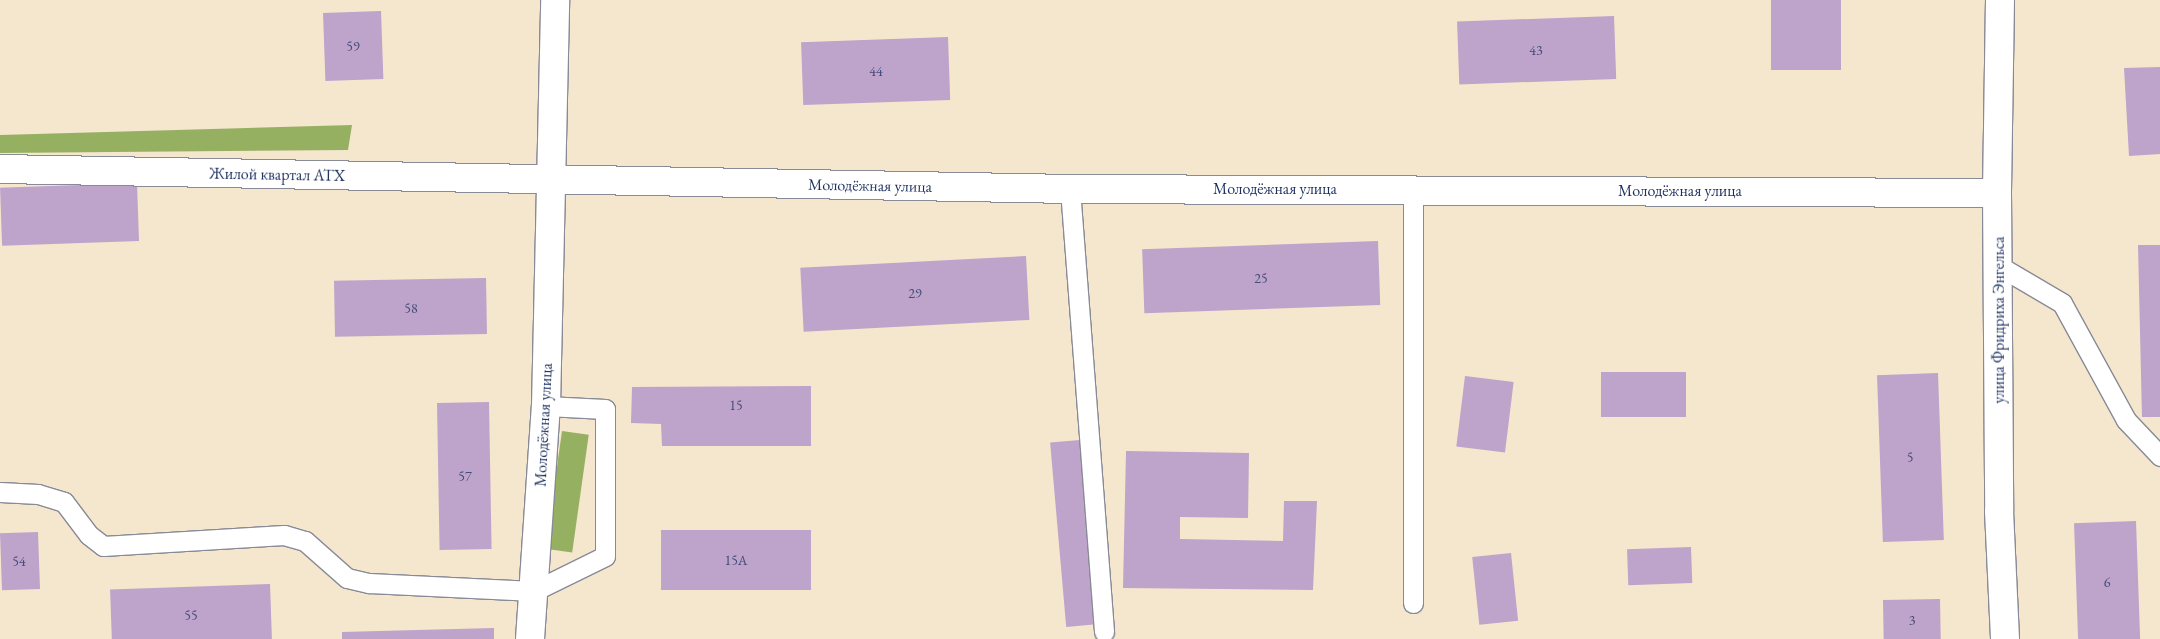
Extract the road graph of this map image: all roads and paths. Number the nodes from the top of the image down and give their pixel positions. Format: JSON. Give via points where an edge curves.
{"nodes":[{"id":1,"x":555,"y":0,"type":"edge"},
{"id":2,"x":2000,"y":0,"type":"edge"},
{"id":3,"x":0,"y":169,"type":"edge"},
{"id":4,"x":553,"y":181,"type":"junction"},
{"id":5,"x":1413,"y":188,"type":"junction"},
{"id":6,"x":1070,"y":189,"type":"junction"},
{"id":7,"x":1997,"y":193,"type":"junction"},
{"id":8,"x":1999,"y":266,"type":"junction"},
{"id":9,"x":546,"y":406,"type":"junction"},
{"id":10,"x":2160,"y":456,"type":"edge"},
{"id":11,"x":0,"y":492,"type":"edge"},
{"id":12,"x":534,"y":591,"type":"junction"},
{"id":13,"x":1413,"y":603,"type":"dead end"},
{"id":14,"x":1104,"y":632,"type":"dead end"},
{"id":15,"x":530,"y":639,"type":"edge"},
{"id":16,"x":2005,"y":639,"type":"edge"}],
"edges":[{"from":1,"to":4,"type":"street","name":"Молодёжная улица"},
{"from":2,"to":7,"type":"street","name":"улица Фридриха Энгельса"},
{"from":3,"to":4,"type":"street","name":"Жилой квартал АТХ"},
{"from":4,"to":6,"type":"street","name":"Молодёжная улица"},
{"from":4,"to":9,"type":"street","name":"Молодёжная улица"},
{"from":5,"to":6,"type":"street","name":"Молодёжная улица"},
{"from":5,"to":7,"type":"street","name":"Молодёжная улица"},
{"from":5,"to":13,"type":"lane"},
{"from":6,"to":14,"type":"lane"},
{"from":7,"to":8,"type":"street","name":"улица Фридриха Энгельса"},
{"from":8,"to":10,"type":"lane","via":[[2062,303],[2126,420]]},
{"from":8,"to":16,"type":"street","name":"улица Фридриха Энгельса","via":[[2000,511]]},
{"from":9,"to":12,"type":"street","name":"Молодёжная улица"},
{"from":9,"to":12,"type":"lane","via":[[605,410],[605,556]]},
{"from":11,"to":12,"type":"lane","via":[[38,494],[64,502],[89,535],[104,546],[284,535],[305,541],[347,578],[369,583]]},
{"from":12,"to":15,"type":"street","name":"Молодёжная улица"}]}
